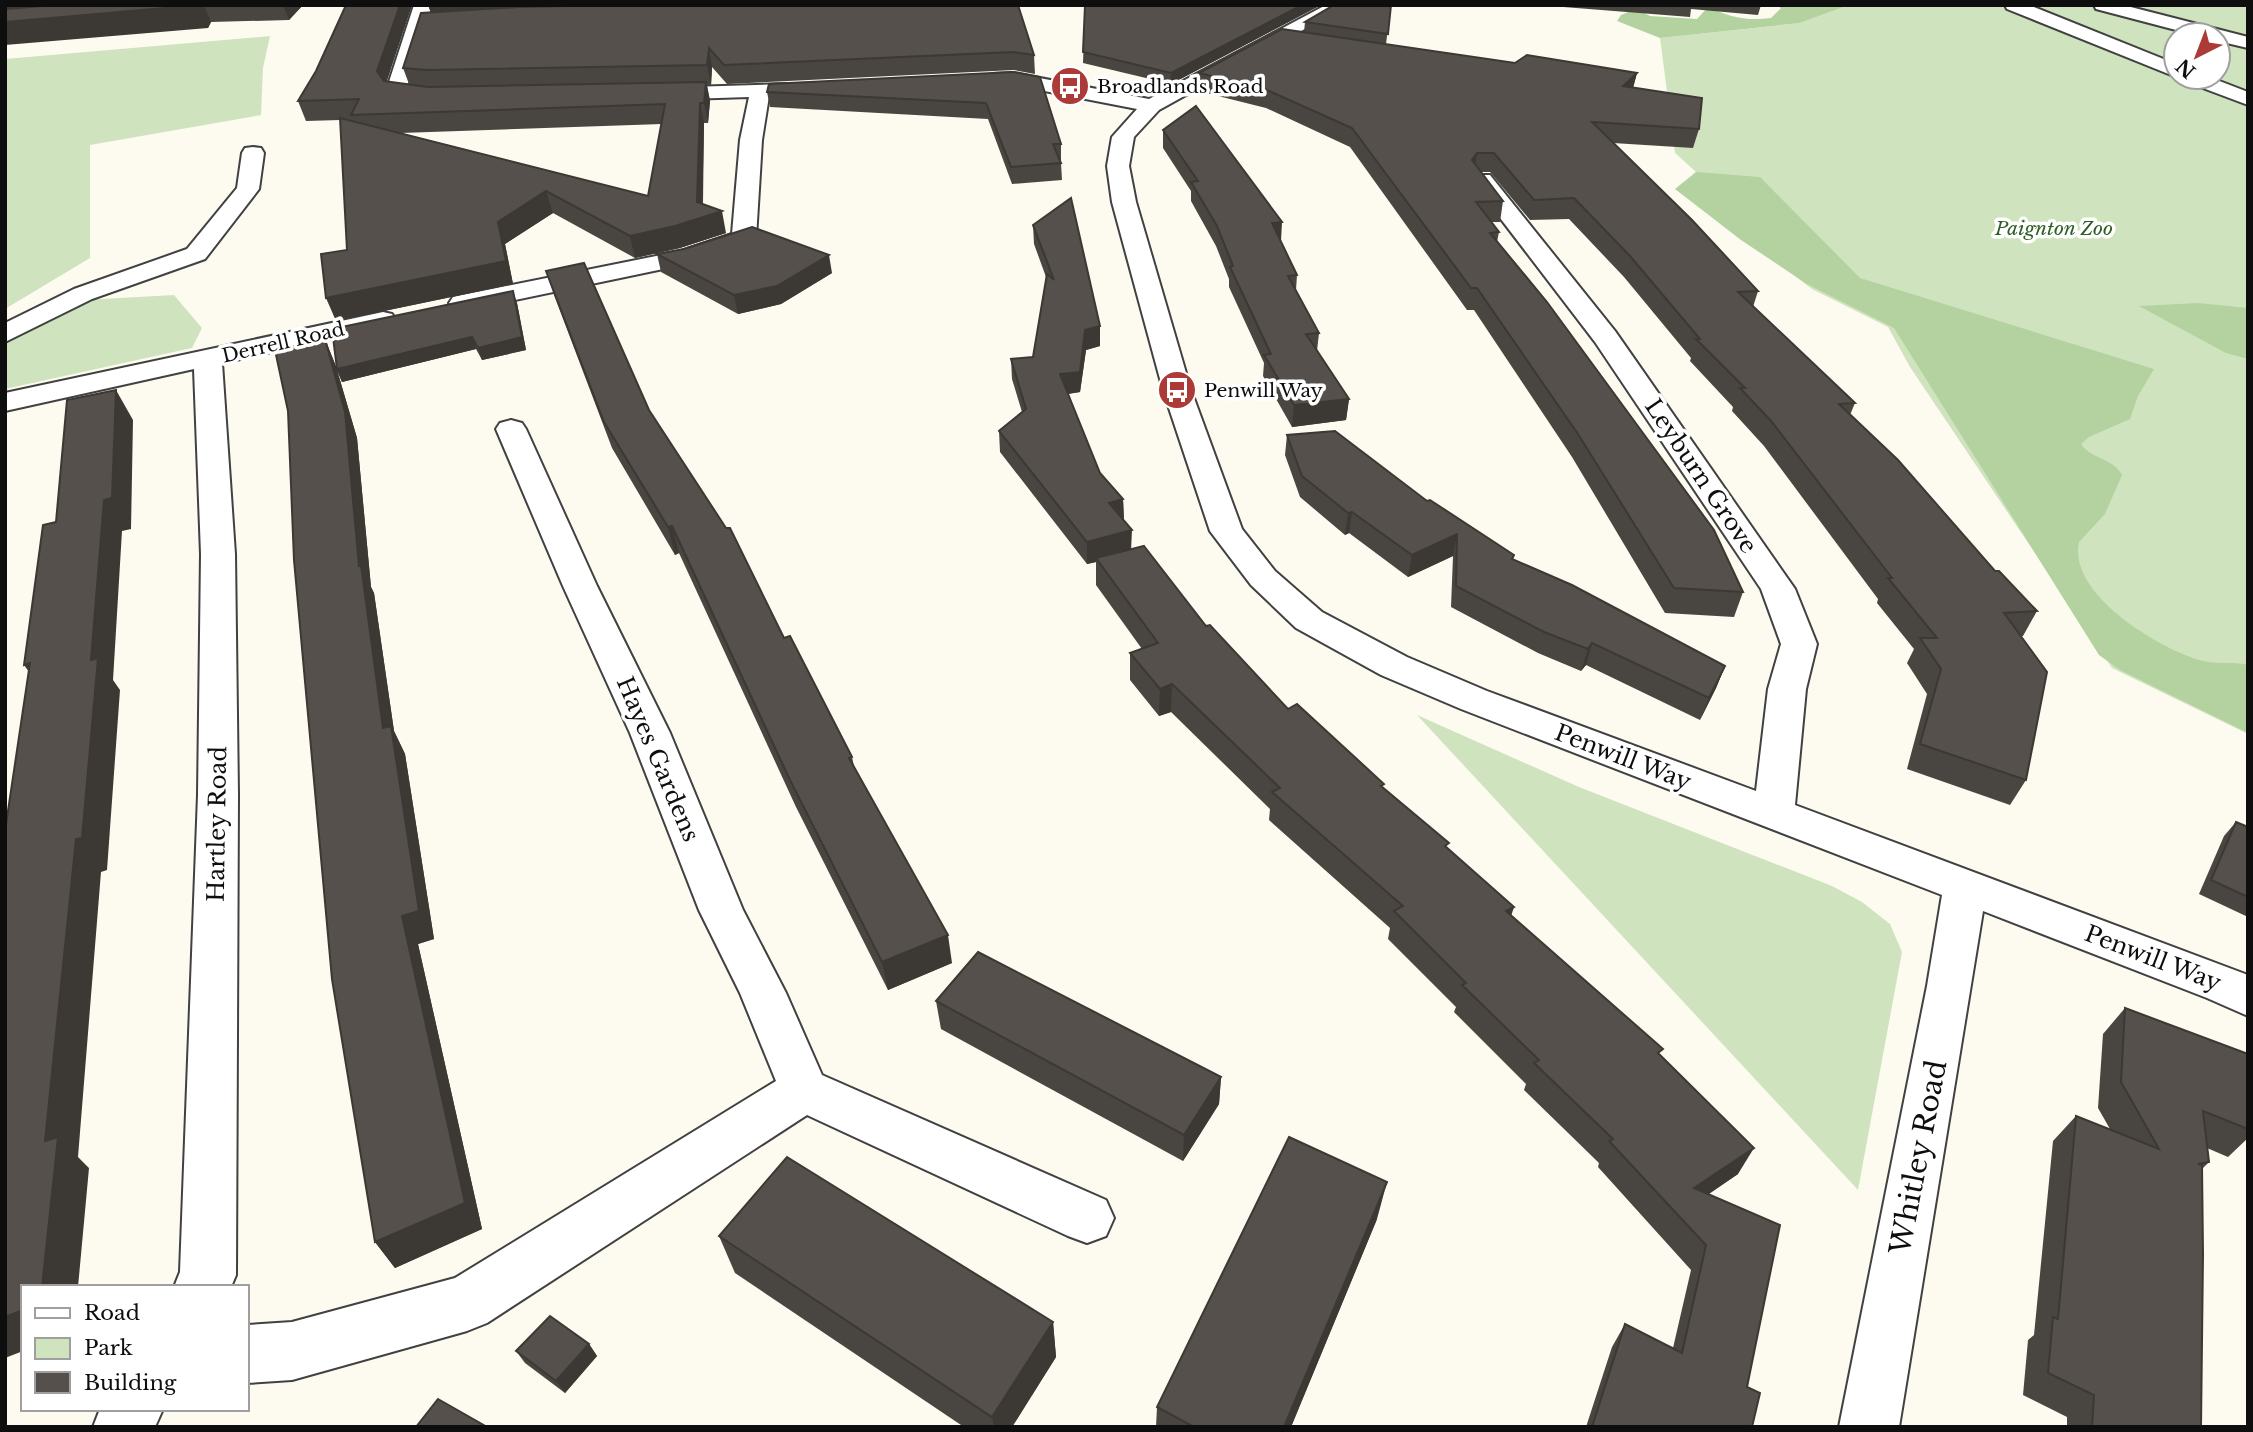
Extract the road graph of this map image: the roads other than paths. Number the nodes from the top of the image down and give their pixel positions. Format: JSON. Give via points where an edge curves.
{"nodes":[{"id":1,"x":423,"y":5,"type":"edge"},
{"id":2,"x":1340,"y":5,"type":"edge"},
{"id":3,"x":2013,"y":5,"type":"edge"},
{"id":4,"x":2033,"y":5,"type":"edge"},
{"id":5,"x":2102,"y":5,"type":"edge"},
{"id":6,"x":2027,"y":6,"type":"edge"},
{"id":7,"x":2163,"y":21,"type":"edge"},
{"id":8,"x":443,"y":22,"type":"edge"},
{"id":9,"x":415,"y":24,"type":"junction"},
{"id":10,"x":2162,"y":65,"type":"edge"},
{"id":11,"x":978,"y":81,"type":"edge"},
{"id":12,"x":801,"y":90,"type":"edge"},
{"id":13,"x":760,"y":91,"type":"junction"},
{"id":14,"x":2227,"y":91,"type":"edge"},
{"id":15,"x":641,"y":95,"type":"edge"},
{"id":16,"x":457,"y":98,"type":"edge"},
{"id":17,"x":2248,"y":99,"type":"edge"},
{"id":18,"x":1152,"y":106,"type":"junction"},
{"id":19,"x":2248,"y":113,"type":"edge"},
{"id":20,"x":2248,"y":121,"type":"edge"},
{"id":21,"x":253,"y":153,"type":"dead end"},
{"id":22,"x":1482,"y":180,"type":"edge"},
{"id":23,"x":443,"y":307,"type":"edge"},
{"id":24,"x":404,"y":316,"type":"edge"},
{"id":25,"x":5,"y":334,"type":"edge"},
{"id":26,"x":208,"y":359,"type":"junction"},
{"id":27,"x":5,"y":402,"type":"edge"},
{"id":28,"x":511,"y":429,"type":"dead end"},
{"id":29,"x":1773,"y":814,"type":"junction"},
{"id":30,"x":1965,"y":887,"type":"junction"},
{"id":31,"x":2248,"y":997,"type":"edge"},
{"id":32,"x":804,"y":1090,"type":"junction"},
{"id":33,"x":1087,"y":1218,"type":"dead end"},
{"id":34,"x":203,"y":1285,"type":"edge"},
{"id":35,"x":248,"y":1354,"type":"edge"},
{"id":36,"x":132,"y":1411,"type":"edge"},
{"id":37,"x":123,"y":1427,"type":"edge"},
{"id":38,"x":1869,"y":1427,"type":"edge"}],
"edges":[{"from":1,"to":9,"type":"street"},
{"from":2,"to":18,"type":"street","name":"Penwill Way","via":[[1293,39]]},
{"from":3,"to":10,"type":"street"},
{"from":4,"to":6,"type":"street"},
{"from":5,"to":7,"type":"street"},
{"from":8,"to":9,"type":"street"},
{"from":9,"to":16,"type":"street","via":[[396,91]]},
{"from":11,"to":18,"type":"street","via":[[1014,79]]},
{"from":12,"to":13,"type":"street"},
{"from":13,"to":15,"type":"street"},
{"from":13,"to":23,"type":"street","via":[[751,140],[744,238],[687,257]]},
{"from":14,"to":17,"type":"street"},
{"from":18,"to":29,"type":"street","name":"Penwill Way","via":[[1123,137],[1118,166],[1124,202],[1177,390],[1226,531],[1263,578],[1309,620],[1394,666]]},
{"from":19,"to":20,"type":"street","via":[[2241,116]]},
{"from":21,"to":25,"type":"street","via":[[248,190],[196,254],[83,294]]},
{"from":22,"to":29,"type":"street","name":"Leyburn Grove","via":[[1605,337],[1778,589],[1799,644],[1787,689]]},
{"from":24,"to":26,"type":"street","name":"Derrell Road"},
{"from":26,"to":27,"type":"street","name":"Derrell Road"},
{"from":26,"to":34,"type":"street","name":"Hartley Road","via":[[218,554],[218,782],[208,1275]]},
{"from":28,"to":32,"type":"street","name":"Hayes Gardens","via":[[650,733],[722,910]]},
{"from":29,"to":30,"type":"street","name":"Penwill Way"},
{"from":30,"to":31,"type":"street","name":"Penwill Way"},
{"from":30,"to":38,"type":"street","name":"Whitley Road"},
{"from":32,"to":33,"type":"street"},
{"from":32,"to":35,"type":"street","via":[[467,1303],[292,1352]]},
{"from":36,"to":37,"type":"street"}]}
